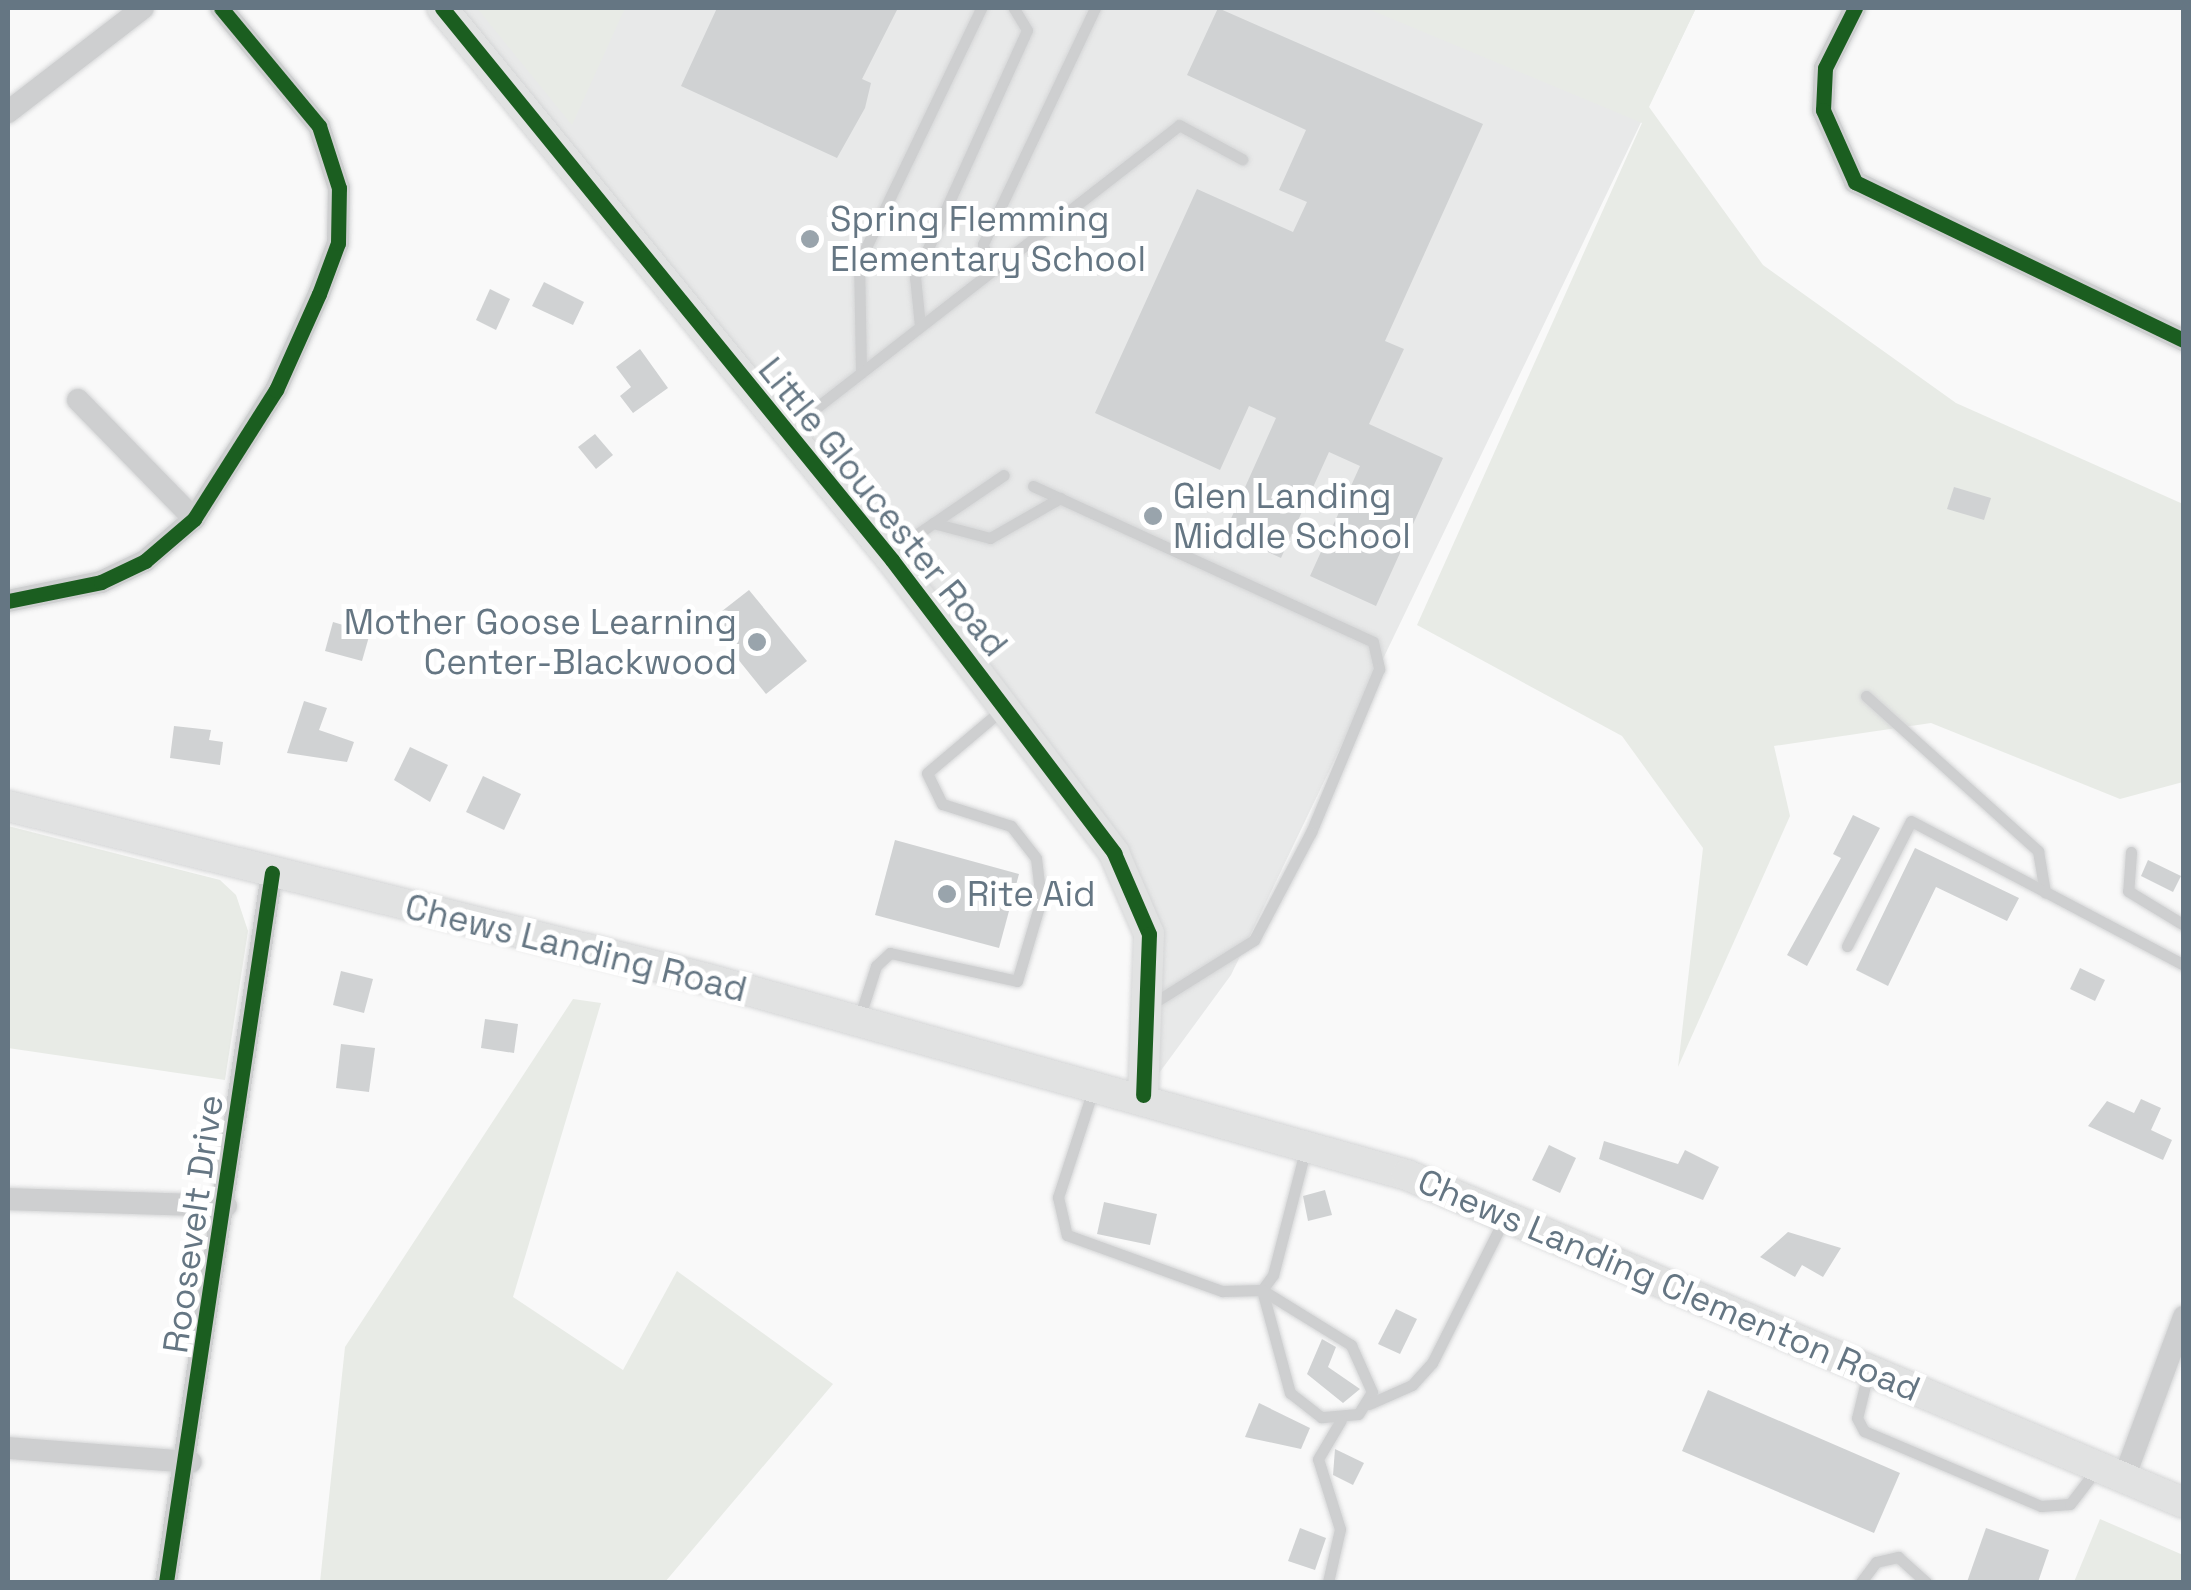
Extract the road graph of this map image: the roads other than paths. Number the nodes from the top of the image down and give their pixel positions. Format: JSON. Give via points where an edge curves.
{"nodes":[{"id":1,"x":144,"y":8,"type":"edge"},
{"id":2,"x":220,"y":8,"type":"edge"},
{"id":3,"x":442,"y":8,"type":"edge"},
{"id":4,"x":981,"y":8,"type":"edge"},
{"id":5,"x":1014,"y":8,"type":"edge"},
{"id":6,"x":1095,"y":8,"type":"edge"},
{"id":7,"x":1855,"y":8,"type":"edge"},
{"id":8,"x":8,"y":112,"type":"edge"},
{"id":9,"x":1242,"y":159,"type":"dead end"},
{"id":10,"x":991,"y":271,"type":"junction"},
{"id":11,"x":920,"y":326,"type":"junction"},
{"id":12,"x":2184,"y":340,"type":"edge"},
{"id":13,"x":861,"y":372,"type":"junction"},
{"id":14,"x":78,"y":400,"type":"dead end"},
{"id":15,"x":785,"y":431,"type":"junction"},
{"id":16,"x":1004,"y":475,"type":"dead end"},
{"id":17,"x":1033,"y":486,"type":"dead end"},
{"id":18,"x":1060,"y":498,"type":"junction"},
{"id":19,"x":194,"y":519,"type":"junction"},
{"id":20,"x":933,"y":523,"type":"junction"},
{"id":21,"x":887,"y":555,"type":"junction"},
{"id":22,"x":8,"y":601,"type":"edge"},
{"id":23,"x":1866,"y":696,"type":"dead end"},
{"id":24,"x":1004,"y":708,"type":"junction"},
{"id":25,"x":8,"y":806,"type":"edge"},
{"id":26,"x":2131,"y":852,"type":"dead end"},
{"id":27,"x":272,"y":873,"type":"junction"},
{"id":28,"x":2046,"y":892,"type":"junction"},
{"id":29,"x":2184,"y":925,"type":"edge"},
{"id":30,"x":1848,"y":946,"type":"dead end"},
{"id":31,"x":2184,"y":965,"type":"edge"},
{"id":32,"x":1152,"y":1004,"type":"junction"},
{"id":33,"x":858,"y":1019,"type":"junction"},
{"id":34,"x":1095,"y":1083,"type":"junction"},
{"id":35,"x":1143,"y":1096,"type":"junction"},
{"id":36,"x":1306,"y":1143,"type":"junction"},
{"id":37,"x":8,"y":1200,"type":"edge"},
{"id":38,"x":226,"y":1206,"type":"junction"},
{"id":39,"x":1507,"y":1214,"type":"junction"},
{"id":40,"x":1262,"y":1290,"type":"junction"},
{"id":41,"x":2184,"y":1317,"type":"edge"},
{"id":42,"x":1869,"y":1369,"type":"junction"},
{"id":43,"x":1369,"y":1404,"type":"junction"},
{"id":44,"x":1341,"y":1420,"type":"junction"},
{"id":45,"x":8,"y":1448,"type":"edge"},
{"id":46,"x":190,"y":1462,"type":"junction"},
{"id":47,"x":2111,"y":1472,"type":"junction"},
{"id":48,"x":2184,"y":1503,"type":"edge"},
{"id":49,"x":166,"y":1582,"type":"edge"},
{"id":50,"x":1328,"y":1582,"type":"edge"},
{"id":51,"x":1860,"y":1582,"type":"edge"},
{"id":52,"x":1926,"y":1582,"type":"edge"}],
"edges":[{"from":1,"to":8,"type":"street"},
{"from":2,"to":19,"type":"street","via":[[319,126],[339,188],[338,243],[276,390]]},
{"from":3,"to":15,"type":"main road","name":"Little Gloucester Road"},
{"from":4,"to":13,"type":"lane","via":[[859,262]]},
{"from":5,"to":11,"type":"lane","via":[[1026,30],[915,277]]},
{"from":6,"to":10,"type":"lane","via":[[983,244]]},
{"from":7,"to":12,"type":"street","via":[[1826,68],[1823,110],[1856,182]]},
{"from":9,"to":10,"type":"lane","via":[[1179,125]]},
{"from":10,"to":11,"type":"lane"},
{"from":11,"to":13,"type":"lane"},
{"from":13,"to":15,"type":"lane"},
{"from":14,"to":19,"type":"street"},
{"from":15,"to":21,"type":"main road","name":"Little Gloucester Road"},
{"from":16,"to":20,"type":"lane"},
{"from":17,"to":18,"type":"lane"},
{"from":18,"to":20,"type":"lane","via":[[990,538]]},
{"from":18,"to":32,"type":"lane","via":[[1373,642],[1379,669],[1312,832],[1254,940]]},
{"from":19,"to":22,"type":"street","via":[[145,562],[101,582]]},
{"from":20,"to":21,"type":"lane"},
{"from":21,"to":24,"type":"main road","name":"Little Gloucester Road"},
{"from":23,"to":28,"type":"lane","via":[[2038,852]]},
{"from":24,"to":32,"type":"main road","name":"Little Gloucester Road","via":[[1132,884],[1149,934]]},
{"from":24,"to":33,"type":"lane","via":[[927,773],[942,804],[1011,826],[1036,858],[1042,900],[1017,981],[890,954],[876,966]]},
{"from":25,"to":27,"type":"main road","name":"Chews Landing Road"},
{"from":26,"to":29,"type":"lane","via":[[2128,891]]},
{"from":27,"to":33,"type":"main road","name":"Chews Landing Road"},
{"from":27,"to":38,"type":"street","name":"Roosevelt Drive"},
{"from":28,"to":30,"type":"lane","via":[[1912,822]]},
{"from":28,"to":31,"type":"lane"},
{"from":32,"to":35,"type":"main road","name":"Little Gloucester Road"},
{"from":33,"to":34,"type":"main road","name":"Chews Landing Road"},
{"from":34,"to":35,"type":"main road","name":"Chews Landing Road"},
{"from":34,"to":40,"type":"lane","via":[[1058,1197],[1067,1234],[1222,1291]]},
{"from":35,"to":36,"type":"main road","name":"Chews Landing Clementon Road"},
{"from":36,"to":39,"type":"main road","name":"Chews Landing Clementon Road"},
{"from":36,"to":40,"type":"lane","via":[[1274,1275]]},
{"from":37,"to":38,"type":"street"},
{"from":38,"to":46,"type":"street","name":"Roosevelt Drive"},
{"from":39,"to":42,"type":"main road","name":"Chews Landing Clementon Road"},
{"from":39,"to":43,"type":"lane","via":[[1432,1362],[1412,1385]]},
{"from":40,"to":43,"type":"lane","via":[[1351,1345],[1368,1377]]},
{"from":40,"to":44,"type":"lane","via":[[1290,1393],[1303,1408]]},
{"from":41,"to":47,"type":"street"},
{"from":42,"to":47,"type":"main road","name":"Chews Landing Clementon Road"},
{"from":42,"to":47,"type":"lane","via":[[1857,1418],[1864,1430],[2041,1506],[2070,1504]]},
{"from":43,"to":44,"type":"lane"},
{"from":44,"to":50,"type":"lane","via":[[1318,1460],[1341,1541]]},
{"from":45,"to":46,"type":"street"},
{"from":46,"to":49,"type":"street","name":"Roosevelt Drive"},
{"from":47,"to":48,"type":"main road","name":"Chews Landing Clementon Road"},
{"from":51,"to":52,"type":"lane","via":[[1876,1562],[1898,1557]]}]}
